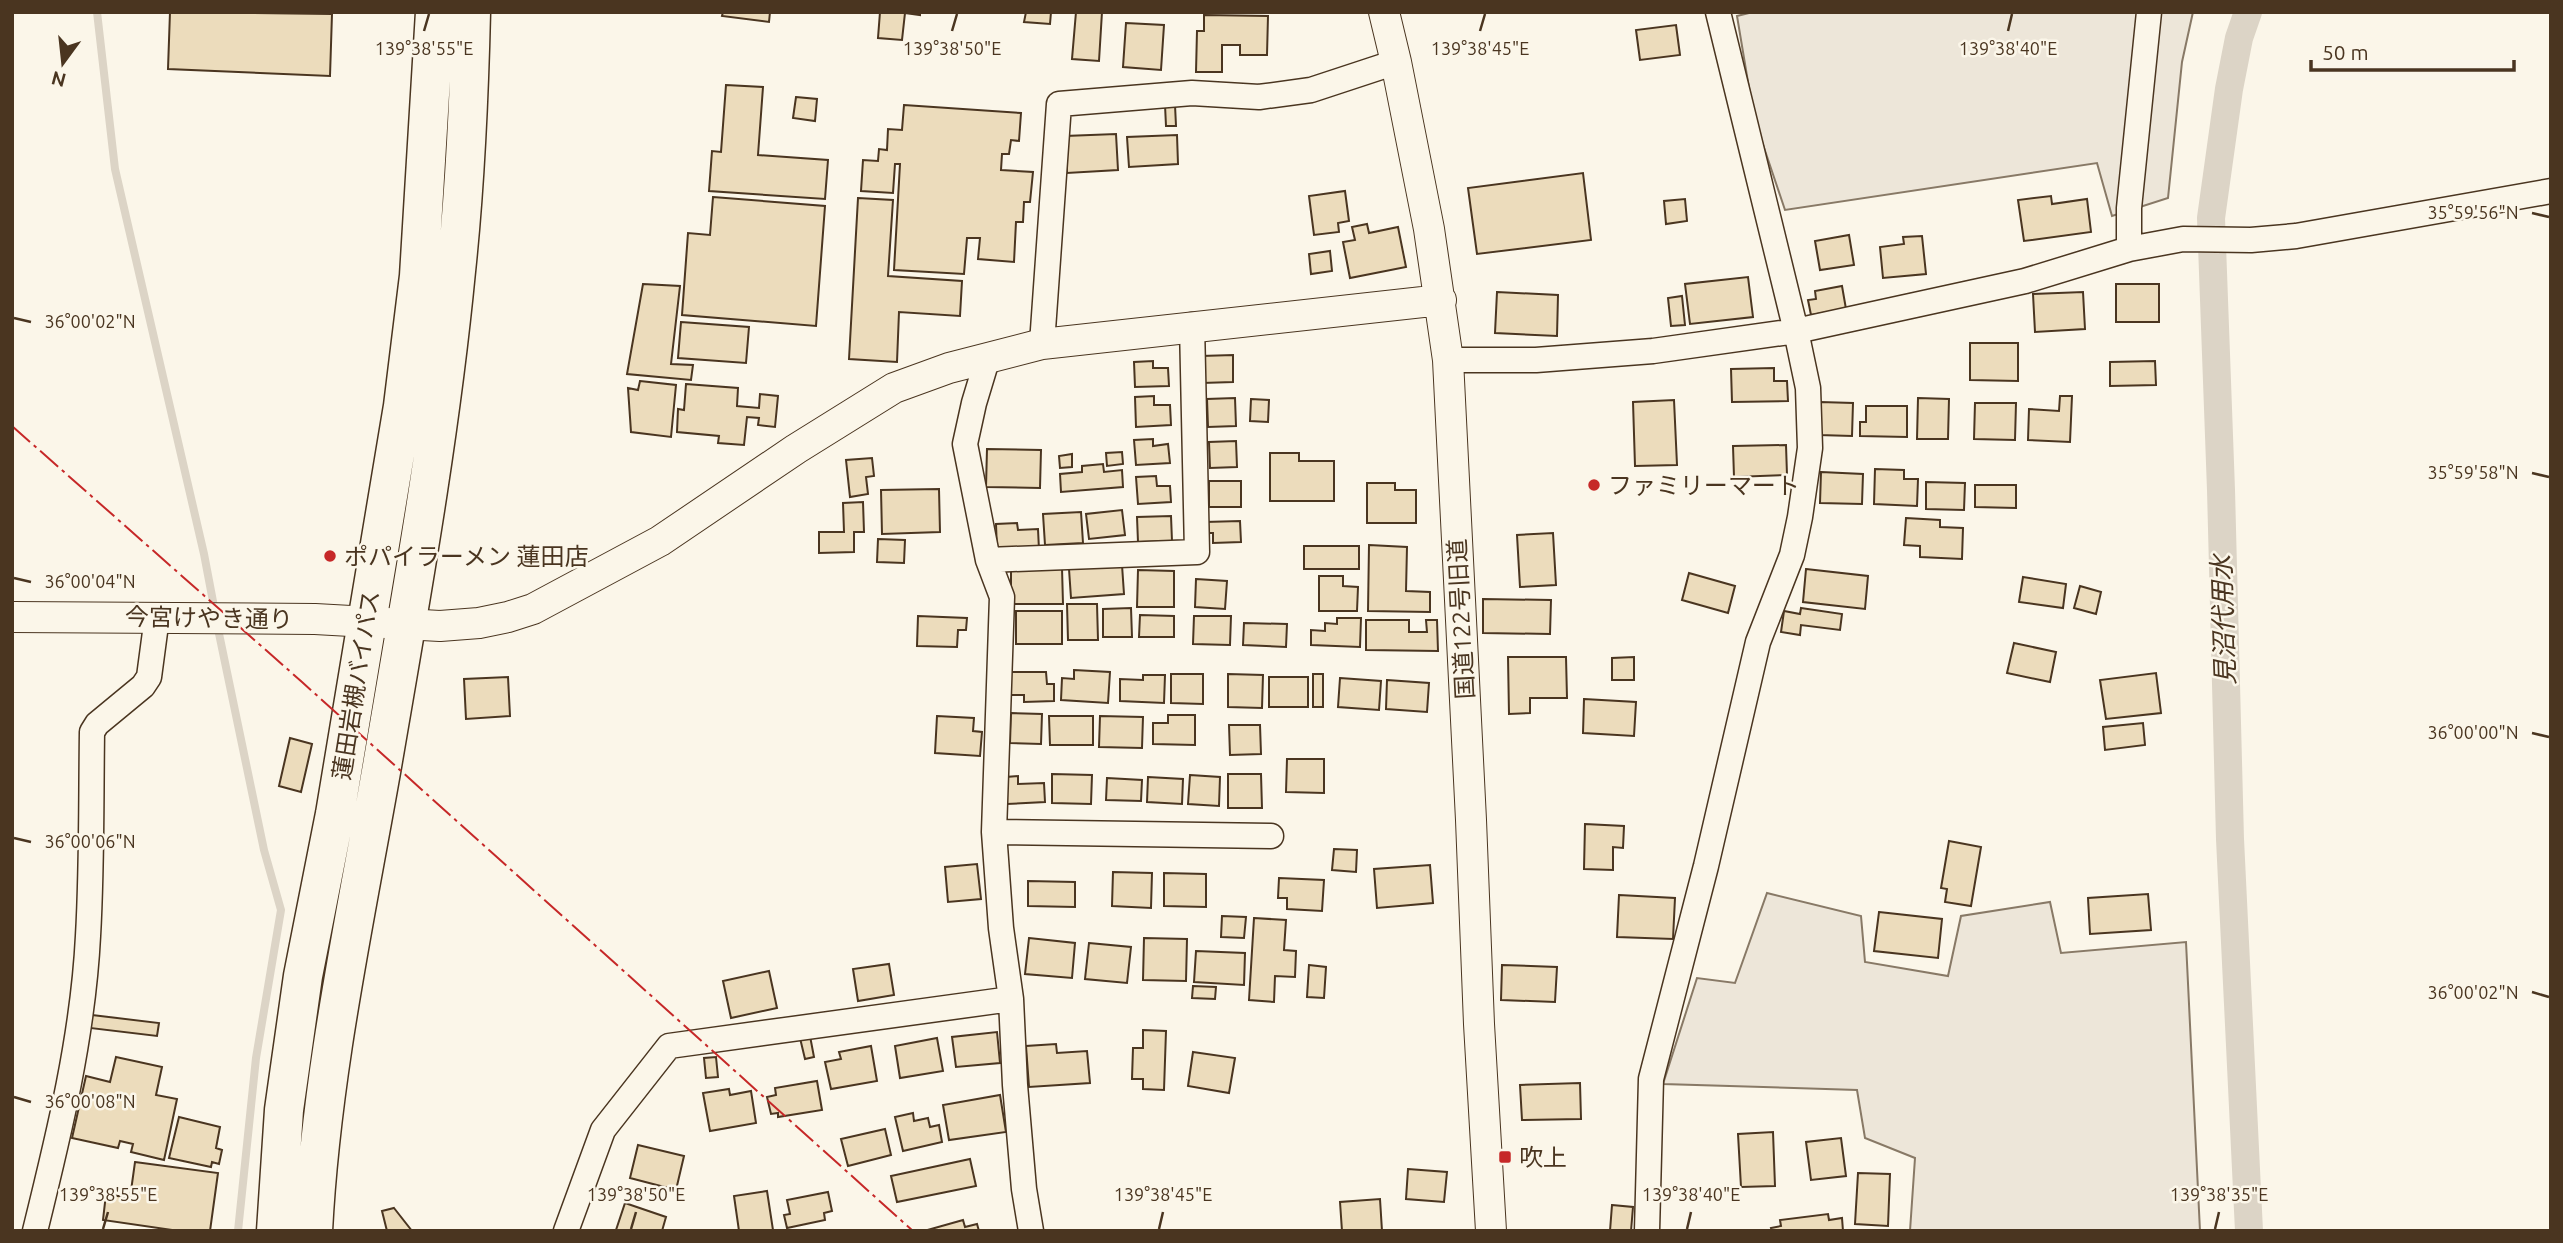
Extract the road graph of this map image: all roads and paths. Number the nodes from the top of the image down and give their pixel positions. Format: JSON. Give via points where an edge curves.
{"nodes":[{"id":1,"x":435,"y":12,"type":"edge"},
{"id":2,"x":471,"y":12,"type":"edge"},
{"id":3,"x":1384,"y":12,"type":"edge"},
{"id":4,"x":1718,"y":12,"type":"edge"},
{"id":5,"x":2149,"y":12,"type":"edge"},
{"id":6,"x":1396,"y":62,"type":"junction"},
{"id":7,"x":2551,"y":191,"type":"edge"},
{"id":8,"x":2129,"y":248,"type":"junction"},
{"id":9,"x":1441,"y":300,"type":"junction"},
{"id":10,"x":1192,"y":325,"type":"junction"},
{"id":11,"x":1796,"y":331,"type":"junction"},
{"id":12,"x":1042,"y":344,"type":"junction"},
{"id":13,"x":987,"y":360,"type":"junction"},
{"id":14,"x":1448,"y":360,"type":"junction"},
{"id":15,"x":988,"y":560,"type":"junction"},
{"id":16,"x":12,"y":617,"type":"edge"},
{"id":17,"x":147,"y":617,"type":"junction"},
{"id":18,"x":366,"y":621,"type":"junction"},
{"id":19,"x":407,"y":624,"type":"junction"},
{"id":20,"x":994,"y":832,"type":"junction"},
{"id":21,"x":1272,"y":836,"type":"dead end"},
{"id":22,"x":1011,"y":999,"type":"junction"},
{"id":23,"x":35,"y":1231,"type":"edge"},
{"id":24,"x":276,"y":1231,"type":"edge"},
{"id":25,"x":313,"y":1231,"type":"edge"},
{"id":26,"x":566,"y":1231,"type":"edge"},
{"id":27,"x":1031,"y":1231,"type":"edge"},
{"id":28,"x":1491,"y":1231,"type":"edge"},
{"id":29,"x":1647,"y":1231,"type":"edge"}],
"edges":[{"from":1,"to":18,"type":"highway","name":"蓮田岩槻バイパス","via":[[419,276]]},
{"from":2,"to":19,"type":"highway","name":"蓮田岩槻バイパス","via":[[456,270]]},
{"from":3,"to":6,"type":"street","name":"国道122号旧道"},
{"from":4,"to":11,"type":"street"},
{"from":5,"to":8,"type":"street"},
{"from":6,"to":9,"type":"street","name":"国道122号旧道"},
{"from":6,"to":12,"type":"street","via":[[1311,90],[1259,97],[1192,93],[1059,104]]},
{"from":7,"to":8,"type":"street","via":[[2295,236],[2190,239]]},
{"from":8,"to":11,"type":"street","via":[[2025,281]]},
{"from":9,"to":10,"type":"street","name":"今宮けやき通り"},
{"from":9,"to":14,"type":"street","name":"国道122号旧道"},
{"from":10,"to":12,"type":"street","name":"今宮けやき通り"},
{"from":10,"to":15,"type":"street","via":[[1197,552]]},
{"from":11,"to":14,"type":"street","via":[[1653,351],[1536,360]]},
{"from":11,"to":29,"type":"street","via":[[1808,388],[1810,448],[1800,517],[1792,555],[1758,642],[1651,1079]]},
{"from":12,"to":13,"type":"street","name":"今宮けやき通り"},
{"from":13,"to":15,"type":"street","via":[[965,444]]},
{"from":13,"to":19,"type":"street","name":"今宮けやき通り","via":[[894,388],[660,541],[533,609],[479,624]]},
{"from":14,"to":28,"type":"street","name":"国道122号旧道"},
{"from":15,"to":20,"type":"street","via":[[1002,597]]},
{"from":16,"to":17,"type":"street","name":"今宮けやき通り"},
{"from":17,"to":18,"type":"street","name":"今宮けやき通り"},
{"from":17,"to":23,"type":"street","via":[[149,677],[92,732],[88,937],[65,1107]]},
{"from":18,"to":19,"type":"street","name":"今宮けやき通り"},
{"from":18,"to":24,"type":"highway","name":"蓮田岩槻バイパス","via":[[303,976],[284,1110]]},
{"from":19,"to":25,"type":"highway","name":"蓮田岩槻バイパス","via":[[322,1116]]},
{"from":20,"to":21,"type":"street"},
{"from":20,"to":22,"type":"street"},
{"from":22,"to":26,"type":"street","via":[[669,1046],[603,1130]]},
{"from":22,"to":27,"type":"street","via":[[1016,1098]]}]}
